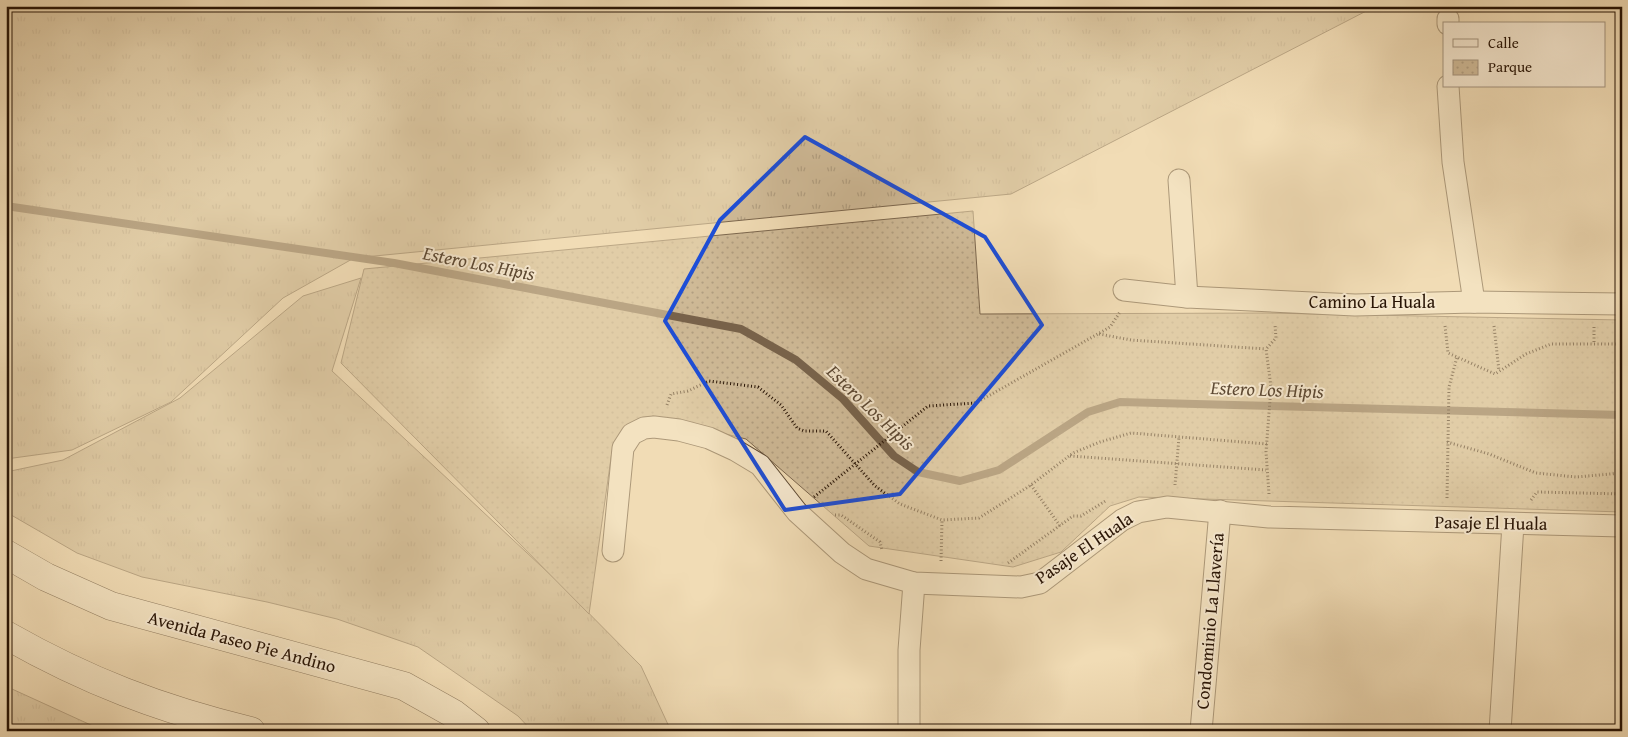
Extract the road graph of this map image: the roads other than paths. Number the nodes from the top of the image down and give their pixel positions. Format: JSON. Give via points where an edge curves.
{"nodes":[{"id":1,"x":1448,"y":88,"type":"edge"},
{"id":2,"x":1179,"y":180,"type":"dead end"},
{"id":3,"x":1124,"y":290,"type":"dead end"},
{"id":4,"x":1187,"y":296,"type":"junction"},
{"id":5,"x":1484,"y":302,"type":"junction"},
{"id":6,"x":1622,"y":304,"type":"edge"},
{"id":7,"x":1220,"y":512,"type":"junction"},
{"id":8,"x":1513,"y":524,"type":"junction"},
{"id":9,"x":1622,"y":526,"type":"edge"},
{"id":10,"x":613,"y":551,"type":"dead end"},
{"id":11,"x":6,"y":554,"type":"edge"},
{"id":12,"x":914,"y":584,"type":"junction"},
{"id":13,"x":6,"y":634,"type":"edge"},
{"id":14,"x":251,"y":731,"type":"edge"},
{"id":15,"x":476,"y":731,"type":"edge"},
{"id":16,"x":909,"y":731,"type":"edge"},
{"id":17,"x":1201,"y":731,"type":"edge"},
{"id":18,"x":1500,"y":731,"type":"edge"}],
"edges":[{"from":1,"to":5,"type":"street","via":[[1453,162]]},
{"from":2,"to":4,"type":"street"},
{"from":3,"to":4,"type":"street","name":"Camino La Huala"},
{"from":4,"to":5,"type":"street","name":"Camino La Huala","via":[[1355,305]]},
{"from":5,"to":6,"type":"street","name":"Camino La Huala"},
{"from":7,"to":8,"type":"street","name":"Pasaje El Huala","via":[[1268,517]]},
{"from":7,"to":12,"type":"street","name":"Pasaje El Huala","via":[[1167,507],[1138,512],[1122,520],[1040,583],[1021,587]]},
{"from":7,"to":17,"type":"street","name":"Condominio La Llavería"},
{"from":8,"to":9,"type":"street","name":"Pasaje El Huala"},
{"from":8,"to":18,"type":"street"},
{"from":10,"to":12,"type":"street","name":"Pasaje El Huala","via":[[623,448],[632,434],[644,428],[679,430],[709,438],[760,465],[797,512],[842,553],[866,569]]},
{"from":11,"to":15,"type":"main road","name":"Avenida Paseo Pie Andino","via":[[46,577],[112,606],[404,686],[454,714]]},
{"from":12,"to":16,"type":"street","via":[[909,650]]},
{"from":13,"to":14,"type":"main road","via":[[50,660],[131,696]]}]}
